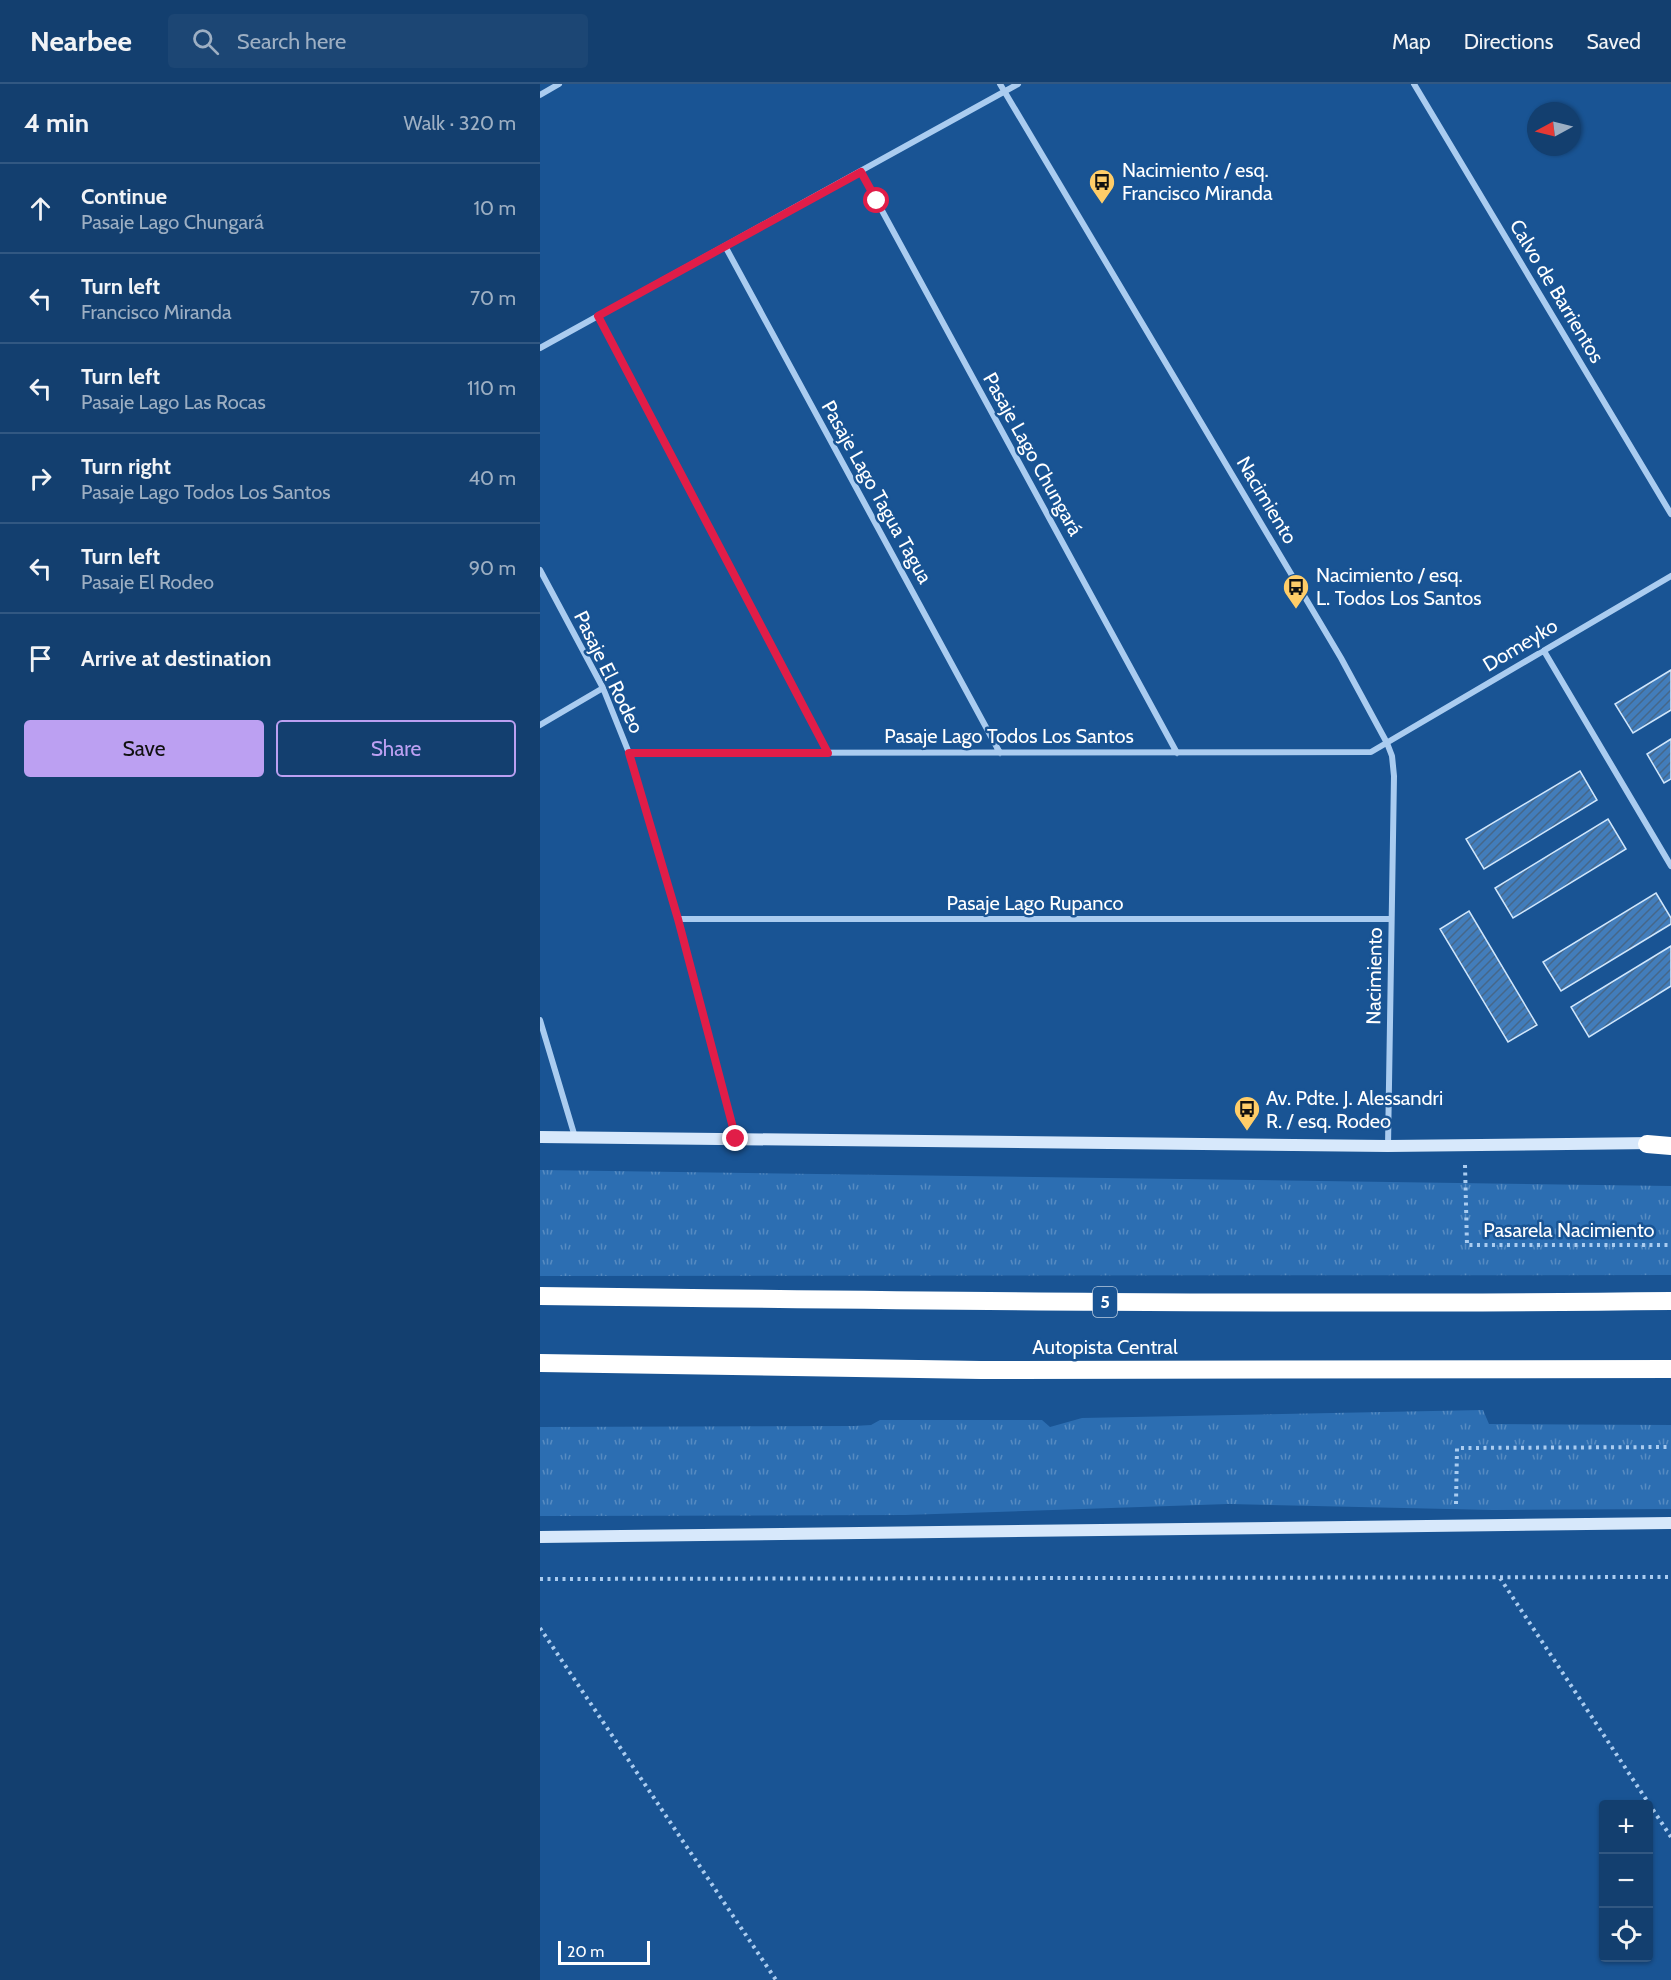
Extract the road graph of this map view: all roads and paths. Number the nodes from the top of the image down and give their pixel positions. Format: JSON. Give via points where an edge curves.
{"nodes":[{"id":1,"x":559,"y":84,"type":"edge"},
{"id":2,"x":1000,"y":84,"type":"edge"},
{"id":3,"x":1018,"y":84,"type":"edge"},
{"id":4,"x":1414,"y":84,"type":"edge"},
{"id":5,"x":1005,"y":92,"type":"junction"},
{"id":6,"x":540,"y":95,"type":"edge"},
{"id":7,"x":861,"y":172,"type":"junction"},
{"id":8,"x":725,"y":246,"type":"junction"},
{"id":9,"x":598,"y":316,"type":"junction"},
{"id":10,"x":540,"y":348,"type":"edge"},
{"id":11,"x":1671,"y":514,"type":"edge"},
{"id":12,"x":540,"y":570,"type":"edge"},
{"id":13,"x":1671,"y":576,"type":"edge"},
{"id":14,"x":1544,"y":651,"type":"junction"},
{"id":15,"x":603,"y":688,"type":"junction"},
{"id":16,"x":540,"y":725,"type":"edge"},
{"id":17,"x":1387,"y":743,"type":"junction"},
{"id":18,"x":629,"y":753,"type":"junction"},
{"id":19,"x":828,"y":753,"type":"junction"},
{"id":20,"x":1000,"y":753,"type":"junction"},
{"id":21,"x":1177,"y":753,"type":"junction"},
{"id":22,"x":1671,"y":866,"type":"edge"},
{"id":23,"x":678,"y":919,"type":"junction"},
{"id":24,"x":1391,"y":919,"type":"junction"},
{"id":25,"x":540,"y":1020,"type":"edge"},
{"id":26,"x":540,"y":1137,"type":"edge"},
{"id":27,"x":575,"y":1137,"type":"junction"},
{"id":28,"x":736,"y":1139,"type":"junction"},
{"id":29,"x":1647,"y":1144,"type":"joint"},
{"id":30,"x":1465,"y":1145,"type":"junction"},
{"id":31,"x":1671,"y":1145,"type":"edge"},
{"id":32,"x":1388,"y":1146,"type":"junction"},
{"id":33,"x":1671,"y":1245,"type":"edge"},
{"id":34,"x":540,"y":1296,"type":"edge"},
{"id":35,"x":1671,"y":1301,"type":"edge"},
{"id":36,"x":540,"y":1363,"type":"edge"},
{"id":37,"x":1671,"y":1369,"type":"edge"},
{"id":38,"x":1671,"y":1448,"type":"edge"},
{"id":39,"x":1671,"y":1523,"type":"edge"},
{"id":40,"x":1456,"y":1526,"type":"junction"},
{"id":41,"x":540,"y":1537,"type":"edge"},
{"id":42,"x":1671,"y":1577,"type":"edge"},
{"id":43,"x":1500,"y":1578,"type":"junction"},
{"id":44,"x":540,"y":1579,"type":"edge"},
{"id":45,"x":540,"y":1628,"type":"edge"},
{"id":46,"x":1671,"y":1837,"type":"edge"},
{"id":47,"x":776,"y":1980,"type":"edge"}],
"edges":[{"from":1,"to":6,"type":"street"},
{"from":2,"to":5,"type":"street","name":"Nacimiento"},
{"from":3,"to":5,"type":"street"},
{"from":4,"to":11,"type":"street","name":"Calvo de Barrientos"},
{"from":5,"to":7,"type":"street"},
{"from":5,"to":17,"type":"street","name":"Nacimiento","via":[[1341,658]]},
{"from":7,"to":8,"type":"street"},
{"from":7,"to":21,"type":"street","name":"Pasaje Lago Chungará"},
{"from":8,"to":9,"type":"street"},
{"from":8,"to":20,"type":"street","name":"Pasaje Lago Tagua Tagua"},
{"from":9,"to":10,"type":"street"},
{"from":9,"to":19,"type":"street"},
{"from":12,"to":15,"type":"street","name":"Pasaje El Rodeo"},
{"from":13,"to":14,"type":"street","name":"Domeyko"},
{"from":14,"to":17,"type":"street","name":"Domeyko"},
{"from":14,"to":22,"type":"street"},
{"from":15,"to":16,"type":"street"},
{"from":15,"to":18,"type":"street","name":"Pasaje El Rodeo"},
{"from":17,"to":21,"type":"street","name":"Pasaje Lago Todos Los Santos","via":[[1371,752]]},
{"from":17,"to":24,"type":"street","name":"Nacimiento","via":[[1394,776]]},
{"from":18,"to":19,"type":"street","name":"Pasaje Lago Todos Los Santos"},
{"from":18,"to":23,"type":"street","name":"Pasaje El Rodeo"},
{"from":19,"to":20,"type":"street","name":"Pasaje Lago Todos Los Santos"},
{"from":20,"to":21,"type":"street","name":"Pasaje Lago Todos Los Santos"},
{"from":23,"to":24,"type":"street","name":"Pasaje Lago Rupanco"},
{"from":23,"to":28,"type":"street","name":"Pasaje El Rodeo"},
{"from":24,"to":32,"type":"street","name":"Nacimiento"},
{"from":25,"to":27,"type":"street"},
{"from":26,"to":27,"type":"main road"},
{"from":27,"to":28,"type":"main road"},
{"from":28,"to":32,"type":"main road"},
{"from":29,"to":30,"type":"main road"},
{"from":29,"to":31,"type":"highway"},
{"from":30,"to":32,"type":"main road"},
{"from":30,"to":33,"type":"path","name":"Pasarela Nacimiento","via":[[1467,1245]]},
{"from":34,"to":35,"type":"highway","number":"5","via":[[1230,1303]]},
{"from":36,"to":37,"type":"highway","name":"Autopista Central","via":[[981,1370]]},
{"from":38,"to":40,"type":"path","via":[[1457,1448]]},
{"from":39,"to":40,"type":"main road"},
{"from":40,"to":41,"type":"main road"},
{"from":42,"to":43,"type":"path"},
{"from":43,"to":44,"type":"path"},
{"from":43,"to":46,"type":"path"},
{"from":45,"to":47,"type":"path"}]}
